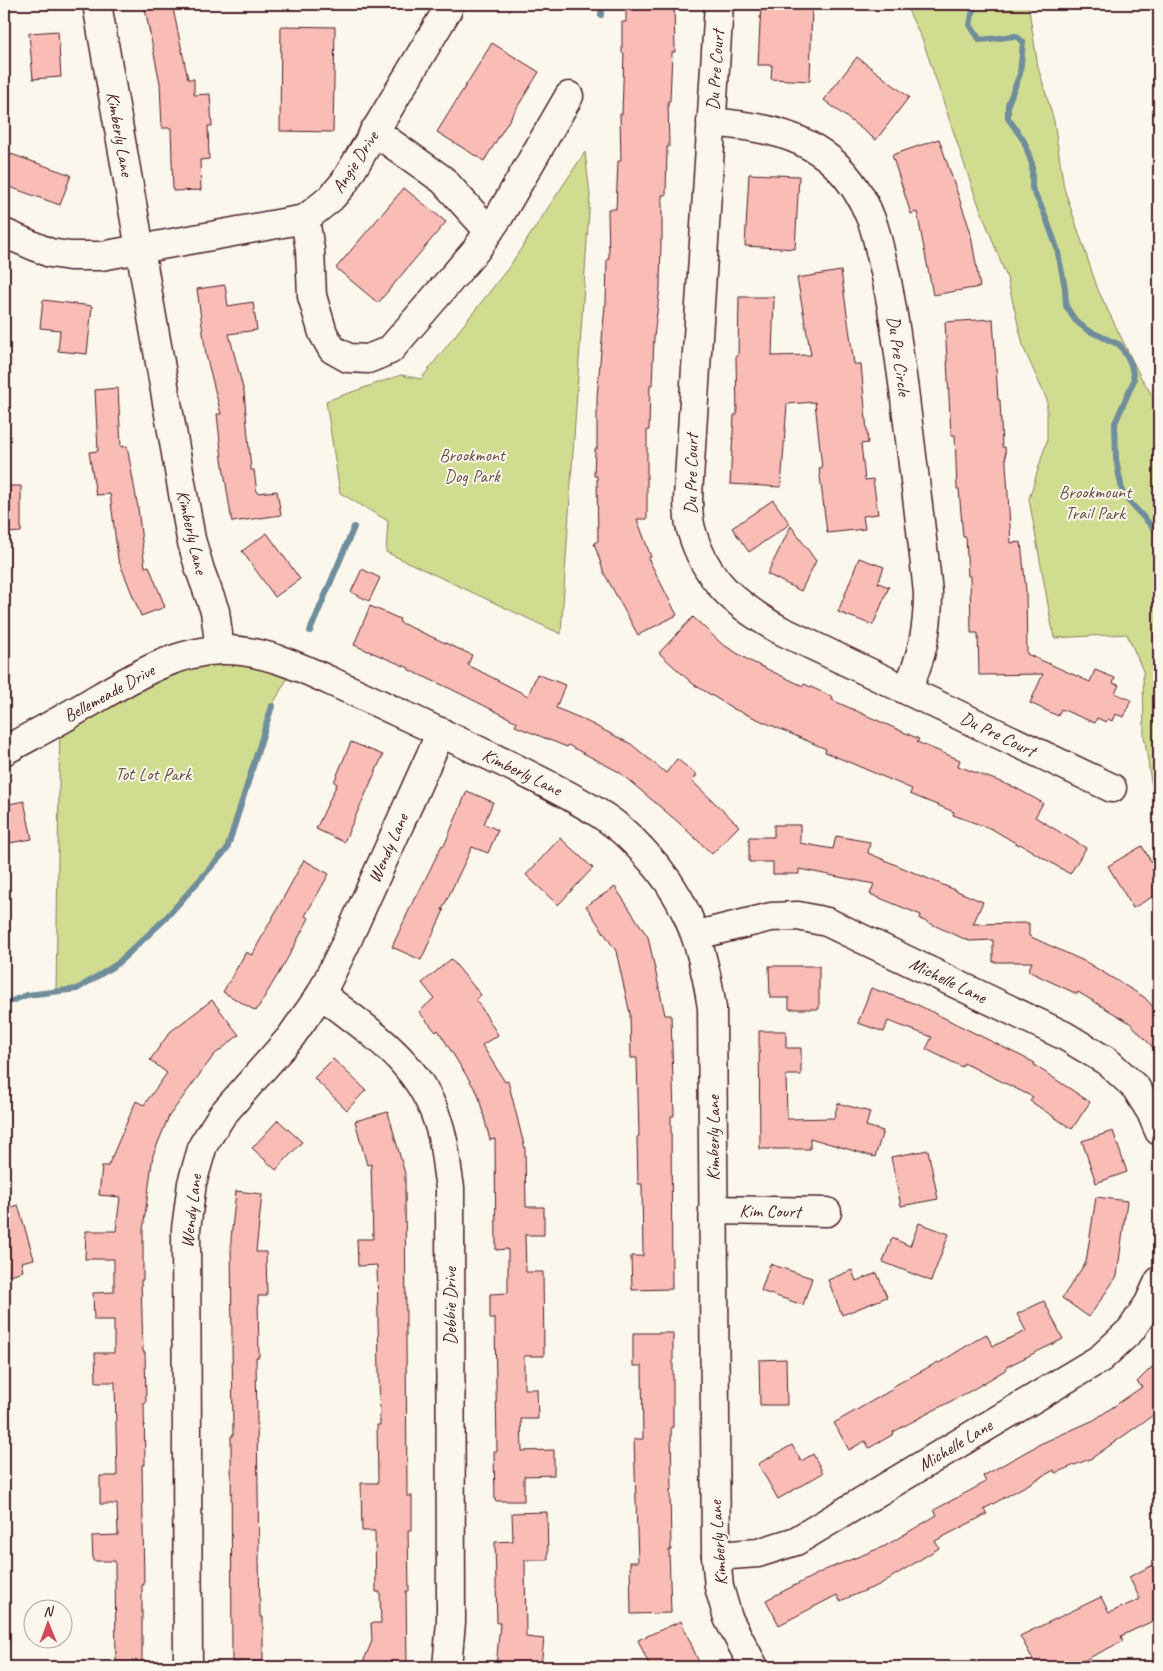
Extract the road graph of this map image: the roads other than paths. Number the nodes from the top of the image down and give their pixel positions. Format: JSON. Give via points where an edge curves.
{"nodes":[{"id":1,"x":97,"y":4,"type":"edge"},
{"id":2,"x":449,"y":4,"type":"edge"},
{"id":3,"x":719,"y":4,"type":"edge"},
{"id":4,"x":569,"y":96,"type":"dead end"},
{"id":5,"x":711,"y":122,"type":"junction"},
{"id":6,"x":374,"y":131,"type":"junction"},
{"id":7,"x":305,"y":220,"type":"junction"},
{"id":8,"x":489,"y":231,"type":"junction"},
{"id":9,"x":4,"y":233,"type":"edge"},
{"id":10,"x":140,"y":248,"type":"junction"},
{"id":11,"x":220,"y":650,"type":"junction"},
{"id":12,"x":907,"y":690,"type":"junction"},
{"id":13,"x":440,"y":732,"type":"junction"},
{"id":14,"x":4,"y":751,"type":"edge"},
{"id":15,"x":1112,"y":788,"type":"dead end"},
{"id":16,"x":697,"y":935,"type":"junction"},
{"id":17,"x":321,"y":994,"type":"junction"},
{"id":18,"x":1159,"y":1131,"type":"edge"},
{"id":19,"x":713,"y":1210,"type":"junction"},
{"id":20,"x":827,"y":1212,"type":"dead end"},
{"id":21,"x":1159,"y":1281,"type":"edge"},
{"id":22,"x":716,"y":1556,"type":"junction"},
{"id":23,"x":188,"y":1667,"type":"edge"},
{"id":24,"x":447,"y":1667,"type":"edge"},
{"id":25,"x":754,"y":1667,"type":"edge"}],
"edges":[{"from":1,"to":10,"type":"street","name":"Kimberly Lane"},
{"from":2,"to":6,"type":"street","name":"Angie Drive"},
{"from":3,"to":5,"type":"street","name":"Du Pre Court"},
{"from":4,"to":8,"type":"street"},
{"from":5,"to":12,"type":"street","name":"Du Pre Circle","via":[[771,130],[816,149],[849,178],[872,220],[899,352],[928,593],[925,641]]},
{"from":5,"to":12,"type":"street","name":"Du Pre Court","via":[[689,479],[691,528],[709,571],[736,602],[780,630]]},
{"from":6,"to":7,"type":"street","name":"Angie Drive","via":[[344,183]]},
{"from":6,"to":8,"type":"street","via":[[443,180]]},
{"from":7,"to":8,"type":"street","via":[[312,296],[323,333],[332,349],[348,358],[368,359],[390,350]]},
{"from":7,"to":10,"type":"street"},
{"from":9,"to":10,"type":"street","via":[[50,253],[70,256],[101,256]]},
{"from":10,"to":11,"type":"street","name":"Kimberly Lane","via":[[190,539],[215,610]]},
{"from":11,"to":13,"type":"street","name":"Kimberly Lane","via":[[260,655],[299,666]]},
{"from":11,"to":14,"type":"street","name":"Bellemeade Drive","via":[[179,658],[142,673]]},
{"from":12,"to":15,"type":"street","name":"Du Pre Court"},
{"from":13,"to":16,"type":"street","name":"Kimberly Lane","via":[[605,817],[659,869]]},
{"from":13,"to":17,"type":"street","name":"Wendy Lane"},
{"from":16,"to":18,"type":"street","name":"Michelle Lane","via":[[771,917],[798,916],[827,922],[1065,1036],[1108,1062],[1136,1088],[1152,1112]]},
{"from":16,"to":19,"type":"street","name":"Kimberly Lane","via":[[712,1008]]},
{"from":17,"to":23,"type":"street","name":"Wendy Lane","via":[[290,1038],[222,1115],[203,1145],[192,1183],[186,1229]]},
{"from":17,"to":24,"type":"street","name":"Debbie Drive","via":[[384,1042],[412,1071],[428,1097],[443,1140],[450,1187],[451,1622]]},
{"from":19,"to":20,"type":"street","name":"Kim Court"},
{"from":19,"to":22,"type":"street","name":"Kimberly Lane"},
{"from":21,"to":22,"type":"street","name":"Michelle Lane","via":[[1131,1330],[1101,1358],[796,1541],[758,1553]]},
{"from":22,"to":25,"type":"street","name":"Kimberly Lane","via":[[719,1587],[728,1618]]}]}
